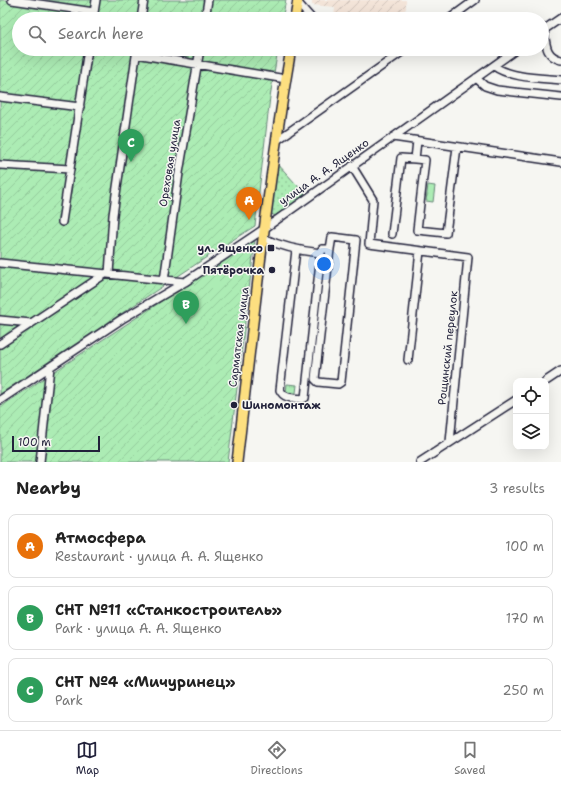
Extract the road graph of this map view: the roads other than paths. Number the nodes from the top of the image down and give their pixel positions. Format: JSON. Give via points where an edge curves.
{"nodes":[{"id":1,"x":12,"y":0,"type":"edge"},
{"id":2,"x":96,"y":0,"type":"edge"},
{"id":3,"x":144,"y":0,"type":"edge"},
{"id":4,"x":208,"y":0,"type":"edge"},
{"id":5,"x":475,"y":0,"type":"edge"},
{"id":6,"x":298,"y":2,"type":"edge"},
{"id":7,"x":74,"y":12,"type":"edge"},
{"id":8,"x":94,"y":12,"type":"edge"},
{"id":9,"x":142,"y":12,"type":"edge"},
{"id":10,"x":206,"y":12,"type":"edge"},
{"id":11,"x":296,"y":12,"type":"edge"},
{"id":12,"x":306,"y":12,"type":"edge"},
{"id":13,"x":459,"y":12,"type":"edge"},
{"id":14,"x":561,"y":18,"type":"edge"},
{"id":15,"x":549,"y":27,"type":"edge"},
{"id":16,"x":549,"y":53,"type":"edge"},
{"id":17,"x":87,"y":56,"type":"edge"},
{"id":18,"x":136,"y":56,"type":"edge"},
{"id":19,"x":157,"y":56,"type":"edge"},
{"id":20,"x":199,"y":56,"type":"edge"},
{"id":21,"x":290,"y":56,"type":"edge"},
{"id":22,"x":396,"y":56,"type":"edge"},
{"id":23,"x":508,"y":56,"type":"edge"},
{"id":24,"x":561,"y":60,"type":"edge"},
{"id":25,"x":198,"y":64,"type":"junction"},
{"id":26,"x":494,"y":66,"type":"junction"},
{"id":27,"x":476,"y":78,"type":"junction"},
{"id":28,"x":286,"y":79,"type":"junction"},
{"id":29,"x":561,"y":80,"type":"edge"},
{"id":30,"x":0,"y":97,"type":"edge"},
{"id":31,"x":561,"y":97,"type":"edge"},
{"id":32,"x":80,"y":107,"type":"junction"},
{"id":33,"x":393,"y":137,"type":"junction"},
{"id":34,"x":417,"y":141,"type":"junction"},
{"id":35,"x":276,"y":142,"type":"junction"},
{"id":36,"x":456,"y":147,"type":"junction"},
{"id":37,"x":415,"y":159,"type":"junction"},
{"id":38,"x":561,"y":162,"type":"edge"},
{"id":39,"x":0,"y":165,"type":"edge"},
{"id":40,"x":352,"y":166,"type":"junction"},
{"id":41,"x":70,"y":169,"type":"junction"},
{"id":42,"x":62,"y":222,"type":"dead end"},
{"id":43,"x":263,"y":234,"type":"junction"},
{"id":44,"x":392,"y":234,"type":"dead end"},
{"id":45,"x":330,"y":249,"type":"junction"},
{"id":46,"x":296,"y":250,"type":"junction"},
{"id":47,"x":420,"y":251,"type":"junction"},
{"id":48,"x":321,"y":253,"type":"junction"},
{"id":49,"x":0,"y":263,"type":"edge"},
{"id":50,"x":107,"y":274,"type":"junction"},
{"id":51,"x":164,"y":281,"type":"junction"},
{"id":52,"x":185,"y":282,"type":"junction"},
{"id":53,"x":0,"y":320,"type":"edge"},
{"id":54,"x":31,"y":323,"type":"junction"},
{"id":55,"x":0,"y":344,"type":"edge"},
{"id":56,"x":408,"y":360,"type":"dead end"},
{"id":57,"x":50,"y":367,"type":"junction"},
{"id":58,"x":561,"y":371,"type":"edge"},
{"id":59,"x":549,"y":379,"type":"edge"},
{"id":60,"x":0,"y":400,"type":"edge"},
{"id":61,"x":513,"y":402,"type":"edge"},
{"id":62,"x":450,"y":442,"type":"junction"},
{"id":63,"x":40,"y":462,"type":"edge"},
{"id":64,"x":237,"y":462,"type":"edge"},
{"id":65,"x":420,"y":462,"type":"edge"}],
"edges":[{"from":1,"to":7,"type":"street"},
{"from":2,"to":8,"type":"street"},
{"from":3,"to":9,"type":"street"},
{"from":4,"to":10,"type":"street"},
{"from":5,"to":13,"type":"street"},
{"from":6,"to":11,"type":"main road"},
{"from":6,"to":12,"type":"street"},
{"from":14,"to":15,"type":"street"},
{"from":16,"to":24,"type":"street"},
{"from":17,"to":32,"type":"street"},
{"from":18,"to":50,"type":"street"},
{"from":19,"to":25,"type":"street"},
{"from":20,"to":25,"type":"street","name":"Ореховая улица"},
{"from":21,"to":28,"type":"main road","name":"Сарматская улица"},
{"from":22,"to":35,"type":"street"},
{"from":23,"to":26,"type":"street","name":"улица А. А. Ященко"},
{"from":25,"to":28,"type":"street"},
{"from":25,"to":51,"type":"street","name":"Ореховая улица"},
{"from":26,"to":27,"type":"street","name":"улица А. А. Ященко"},
{"from":26,"to":29,"type":"street","via":[[509,74]]},
{"from":27,"to":31,"type":"street","via":[[485,86],[497,90]]},
{"from":27,"to":33,"type":"street","name":"улица А. А. Ященко"},
{"from":28,"to":35,"type":"main road","name":"Сарматская улица"},
{"from":30,"to":32,"type":"street"},
{"from":32,"to":41,"type":"street"},
{"from":33,"to":34,"type":"street"},
{"from":33,"to":40,"type":"street","name":"улица А. А. Ященко"},
{"from":34,"to":36,"type":"street"},
{"from":34,"to":37,"type":"street"},
{"from":35,"to":43,"type":"main road","name":"Сарматская улица"},
{"from":36,"to":37,"type":"street","via":[[446,233],[417,230],[425,160]]},
{"from":36,"to":38,"type":"street"},
{"from":37,"to":44,"type":"street","via":[[402,158]]},
{"from":39,"to":41,"type":"street"},
{"from":40,"to":43,"type":"street","name":"улица А. А. Ященко"},
{"from":40,"to":47,"type":"street","via":[[373,200],[369,244]]},
{"from":41,"to":42,"type":"street"},
{"from":43,"to":46,"type":"street","via":[[276,244]]},
{"from":43,"to":52,"type":"street","name":"улица А. А. Ященко"},
{"from":43,"to":64,"type":"main road","name":"Сарматская улица"},
{"from":45,"to":45,"type":"street","via":[[332,238],[357,242],[341,382],[338,384],[318,382],[315,379]]},
{"from":45,"to":48,"type":"street","via":[[322,249]]},
{"from":46,"to":48,"type":"street"},
{"from":46,"to":48,"type":"street","via":[[280,390],[285,397],[296,399],[305,398]]},
{"from":47,"to":56,"type":"street"},
{"from":47,"to":62,"type":"street","name":"Рощинский переулок","via":[[468,257]]},
{"from":49,"to":50,"type":"street"},
{"from":50,"to":51,"type":"street"},
{"from":50,"to":54,"type":"street"},
{"from":51,"to":52,"type":"street"},
{"from":52,"to":57,"type":"street","name":"улица А. А. Ященко","via":[[122,319]]},
{"from":53,"to":54,"type":"street"},
{"from":54,"to":55,"type":"street"},
{"from":57,"to":60,"type":"street","name":"улица А. А. Ященко"},
{"from":57,"to":63,"type":"street"},
{"from":58,"to":59,"type":"street"},
{"from":61,"to":62,"type":"street"},
{"from":62,"to":65,"type":"street"}]}
